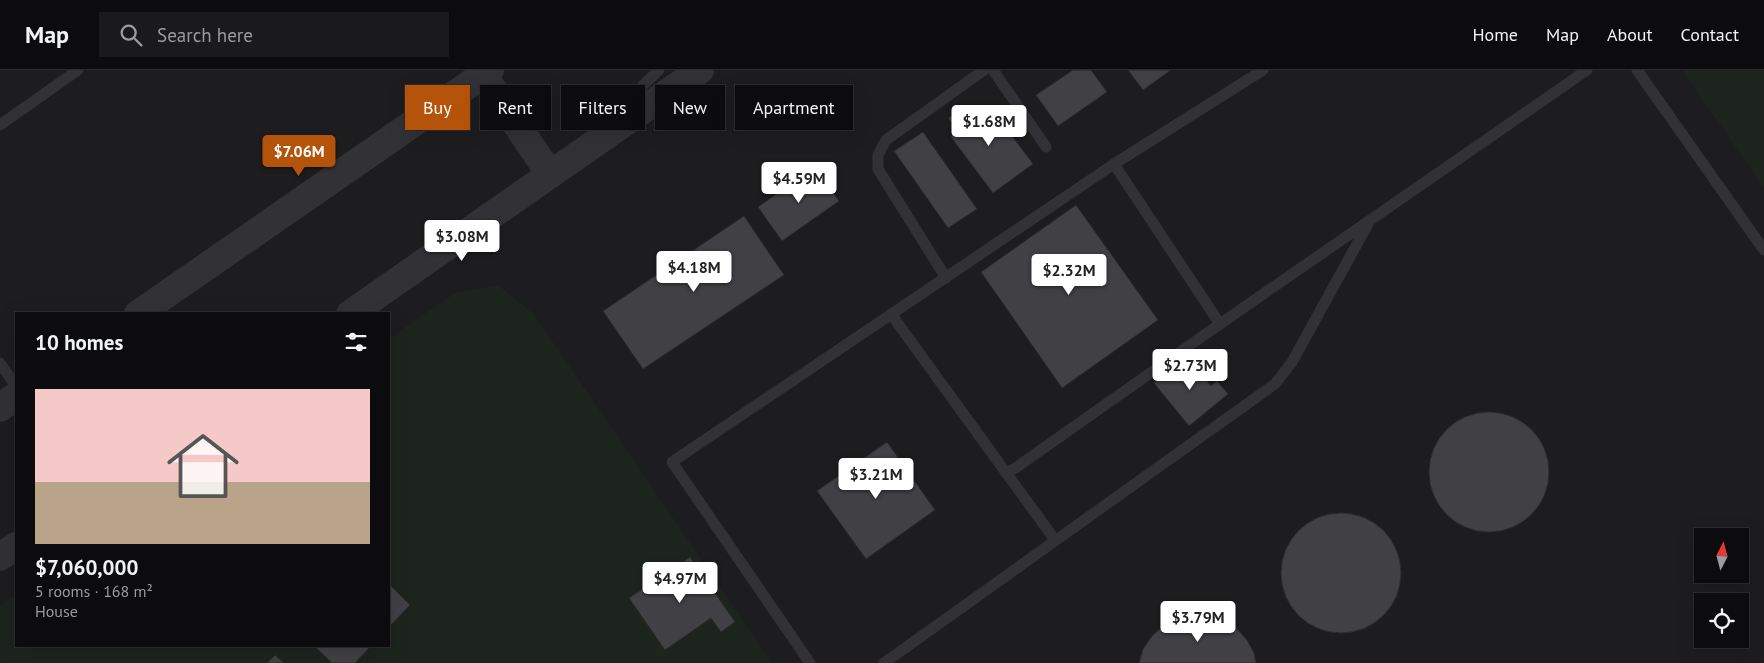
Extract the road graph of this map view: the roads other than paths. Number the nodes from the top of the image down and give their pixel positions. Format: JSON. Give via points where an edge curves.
{"nodes":[{"id":1,"x":78,"y":70,"type":"edge"},
{"id":2,"x":659,"y":70,"type":"edge"},
{"id":3,"x":700,"y":70,"type":"edge"},
{"id":4,"x":984,"y":70,"type":"edge"},
{"id":5,"x":993,"y":70,"type":"edge"},
{"id":6,"x":1263,"y":70,"type":"edge"},
{"id":7,"x":1587,"y":70,"type":"edge"},
{"id":8,"x":1637,"y":70,"type":"edge"},
{"id":9,"x":489,"y":72,"type":"edge"},
{"id":10,"x":0,"y":125,"type":"edge"},
{"id":11,"x":1046,"y":147,"type":"dead end"},
{"id":12,"x":1114,"y":164,"type":"junction"},
{"id":13,"x":550,"y":174,"type":"junction"},
{"id":14,"x":1368,"y":224,"type":"junction"},
{"id":15,"x":1764,"y":250,"type":"edge"},
{"id":16,"x":946,"y":278,"type":"junction"},
{"id":17,"x":141,"y":312,"type":"edge"},
{"id":18,"x":353,"y":312,"type":"edge"},
{"id":19,"x":892,"y":314,"type":"junction"},
{"id":20,"x":1220,"y":324,"type":"junction"},
{"id":21,"x":0,"y":363,"type":"edge"},
{"id":22,"x":15,"y":385,"type":"edge"},
{"id":23,"x":15,"y":397,"type":"edge"},
{"id":24,"x":0,"y":408,"type":"edge"},
{"id":25,"x":1006,"y":473,"type":"junction"},
{"id":26,"x":1055,"y":540,"type":"junction"},
{"id":27,"x":15,"y":547,"type":"edge"},
{"id":28,"x":0,"y":557,"type":"edge"},
{"id":29,"x":810,"y":663,"type":"edge"},
{"id":30,"x":884,"y":663,"type":"edge"}],
"edges":[{"from":1,"to":10,"type":"lane"},
{"from":2,"to":13,"type":"lane"},
{"from":3,"to":13,"type":"street"},
{"from":4,"to":16,"type":"lane","via":[[886,140],[878,155],[878,169]]},
{"from":5,"to":11,"type":"lane"},
{"from":6,"to":12,"type":"lane"},
{"from":7,"to":14,"type":"lane"},
{"from":8,"to":15,"type":"lane"},
{"from":9,"to":13,"type":"street"},
{"from":9,"to":17,"type":"street"},
{"from":12,"to":16,"type":"lane"},
{"from":12,"to":20,"type":"lane"},
{"from":13,"to":18,"type":"street"},
{"from":14,"to":20,"type":"lane"},
{"from":14,"to":26,"type":"lane","via":[[1292,362],[1275,384]]},
{"from":16,"to":19,"type":"lane"},
{"from":19,"to":25,"type":"lane"},
{"from":19,"to":29,"type":"lane","via":[[672,462]]},
{"from":20,"to":25,"type":"lane"},
{"from":21,"to":22,"type":"lane"},
{"from":23,"to":24,"type":"street"},
{"from":25,"to":26,"type":"lane"},
{"from":26,"to":30,"type":"lane"},
{"from":27,"to":28,"type":"street"}]}
